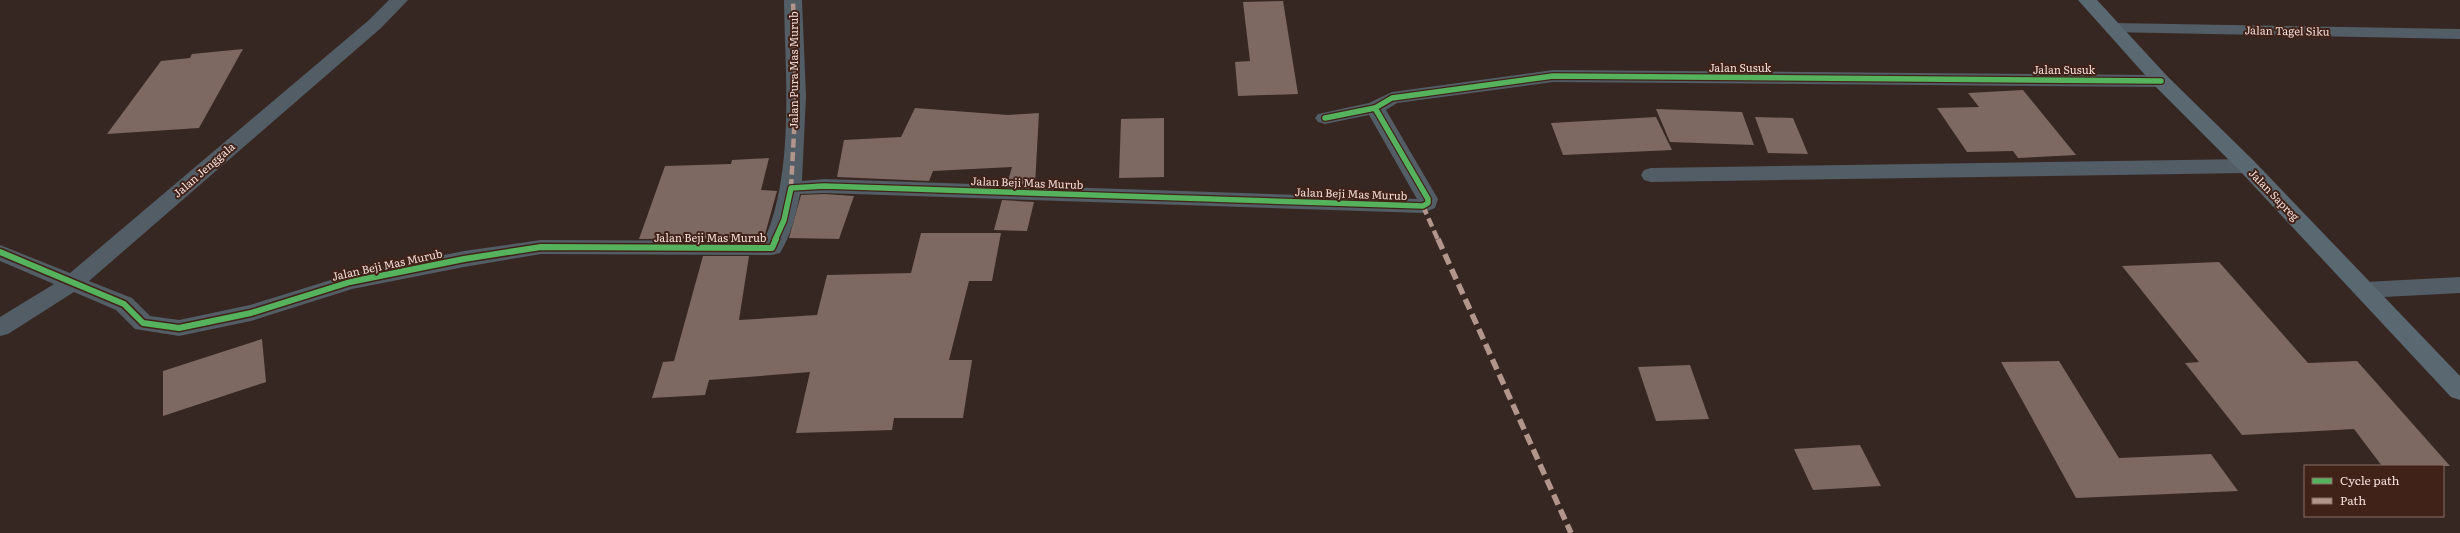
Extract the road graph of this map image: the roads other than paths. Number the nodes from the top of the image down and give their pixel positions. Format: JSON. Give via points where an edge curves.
{"nodes":[{"id":1,"x":399,"y":0,"type":"edge"},
{"id":2,"x":793,"y":0,"type":"edge"},
{"id":3,"x":2087,"y":0,"type":"edge"},
{"id":4,"x":2114,"y":28,"type":"junction"},
{"id":5,"x":2460,"y":34,"type":"edge"},
{"id":6,"x":2161,"y":81,"type":"junction"},
{"id":7,"x":1375,"y":108,"type":"junction"},
{"id":8,"x":1325,"y":118,"type":"dead end"},
{"id":9,"x":2246,"y":166,"type":"junction"},
{"id":10,"x":1652,"y":175,"type":"dead end"},
{"id":11,"x":791,"y":188,"type":"junction"},
{"id":12,"x":0,"y":252,"type":"edge"},
{"id":13,"x":72,"y":283,"type":"junction"},
{"id":14,"x":2460,"y":285,"type":"edge"},
{"id":15,"x":2365,"y":290,"type":"junction"},
{"id":16,"x":0,"y":328,"type":"edge"},
{"id":17,"x":2460,"y":391,"type":"edge"}],
"edges":[{"from":1,"to":13,"type":"street","name":"Jalan Jenggala","via":[[375,24]]},
{"from":2,"to":11,"type":"street","name":"Jalan Pura Mas Murub","via":[[796,96]]},
{"from":3,"to":4,"type":"main road","name":"Jalan Sapreg"},
{"from":4,"to":5,"type":"street","name":"Jalan Tagel Siku"},
{"from":4,"to":6,"type":"main road","name":"Jalan Sapreg"},
{"from":6,"to":7,"type":"street","name":"Jalan Susuk","via":[[1553,76],[1392,98]]},
{"from":6,"to":9,"type":"main road","name":"Jalan Sapreg"},
{"from":7,"to":8,"type":"street","name":"Jalan Susuk"},
{"from":7,"to":11,"type":"street","name":"Jalan Beji Mas Murub","via":[[1428,199],[1428,203],[1423,206],[824,186]]},
{"from":9,"to":10,"type":"street"},
{"from":9,"to":15,"type":"main road","name":"Jalan Sapreg"},
{"from":11,"to":13,"type":"street","name":"Jalan Beji Mas Murub","via":[[784,220],[772,248],[541,248],[464,259],[350,282],[251,313],[179,328],[143,323],[124,304]]},
{"from":12,"to":13,"type":"street"},
{"from":13,"to":16,"type":"street","name":"Jalan Jenggala"},
{"from":14,"to":15,"type":"street"},
{"from":15,"to":17,"type":"main road","name":"Jalan Sapreg"}]}
